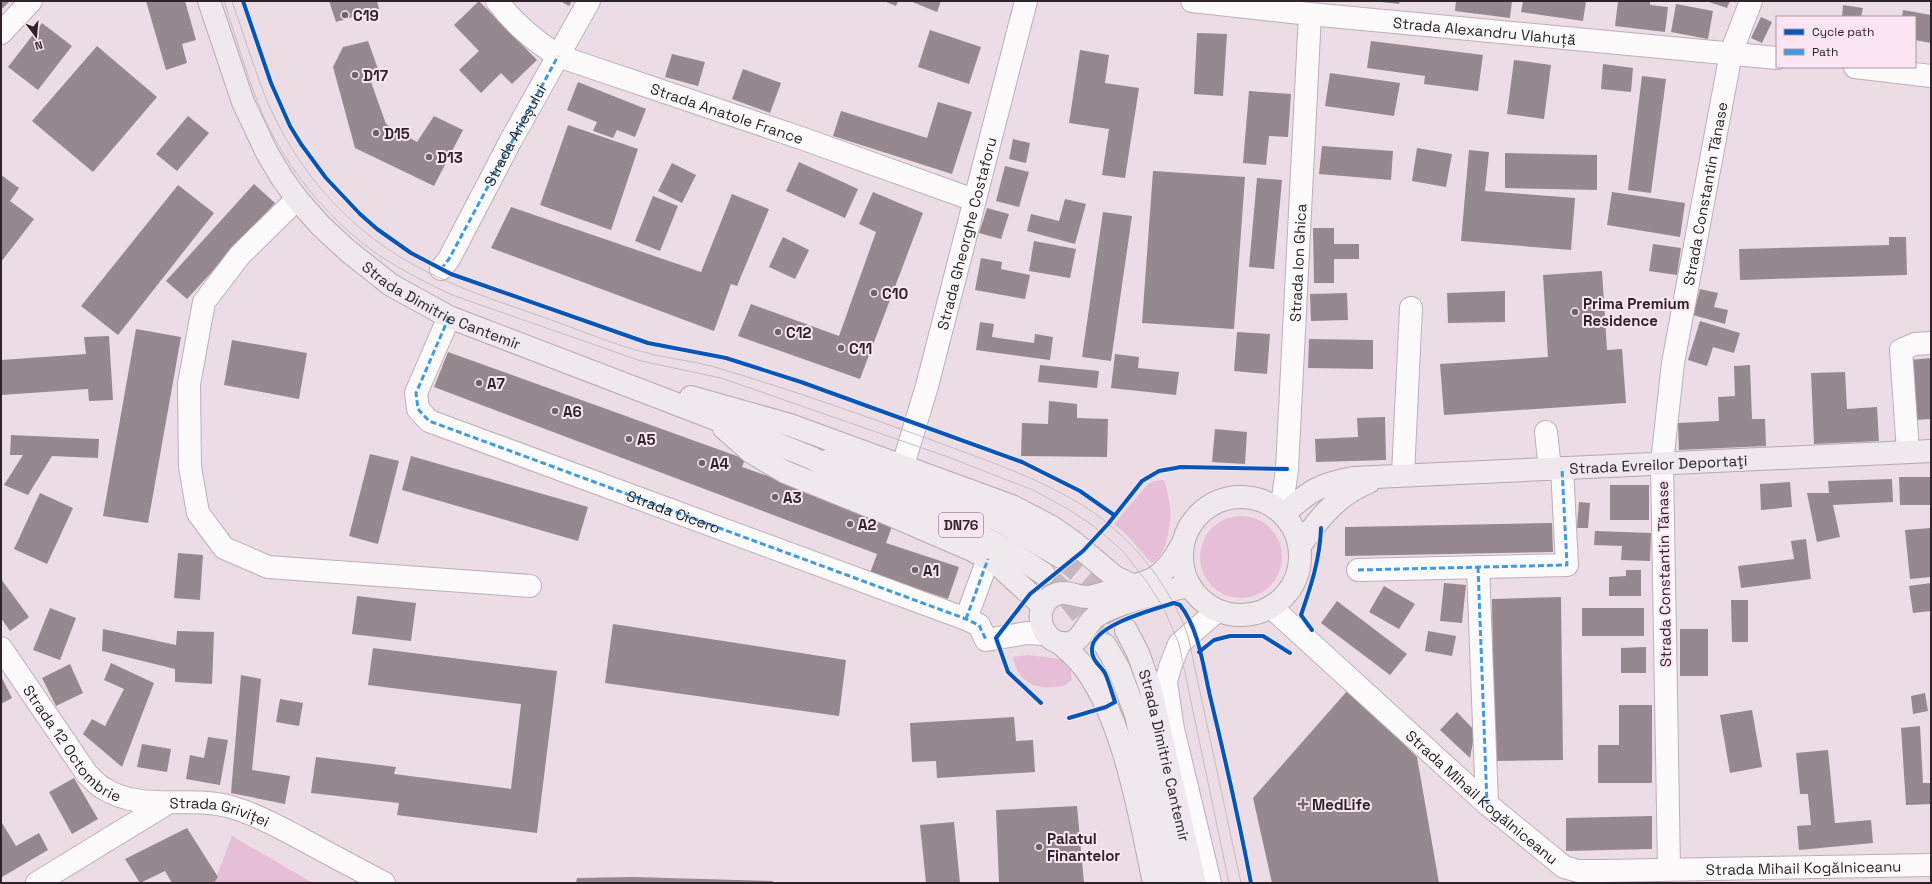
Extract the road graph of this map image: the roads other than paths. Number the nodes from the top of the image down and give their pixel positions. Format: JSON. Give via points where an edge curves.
{"nodes":[{"id":1,"x":31,"y":1,"type":"edge"},
{"id":2,"x":209,"y":1,"type":"edge"},
{"id":3,"x":497,"y":1,"type":"edge"},
{"id":4,"x":589,"y":1,"type":"edge"},
{"id":5,"x":1026,"y":1,"type":"edge"},
{"id":6,"x":1192,"y":1,"type":"edge"},
{"id":7,"x":1751,"y":1,"type":"edge"},
{"id":8,"x":1310,"y":14,"type":"junction"},
{"id":9,"x":1,"y":33,"type":"edge"},
{"id":10,"x":1731,"y":53,"type":"junction"},
{"id":11,"x":558,"y":56,"type":"junction"},
{"id":12,"x":1776,"y":58,"type":"edge"},
{"id":13,"x":1863,"y":68,"type":"edge"},
{"id":14,"x":1931,"y":76,"type":"edge"},
{"id":15,"x":297,"y":199,"type":"junction"},
{"id":16,"x":974,"y":200,"type":"junction"},
{"id":17,"x":441,"y":269,"type":"dead end"},
{"id":18,"x":1411,"y":308,"type":"dead end"},
{"id":19,"x":449,"y":317,"type":"junction"},
{"id":20,"x":1931,"y":343,"type":"edge"},
{"id":21,"x":644,"y":392,"type":"junction"},
{"id":22,"x":713,"y":418,"type":"junction"},
{"id":23,"x":1546,"y":432,"type":"dead end"},
{"id":24,"x":1931,"y":451,"type":"edge"},
{"id":25,"x":1908,"y":452,"type":"junction"},
{"id":26,"x":812,"y":458,"type":"junction"},
{"id":27,"x":1662,"y":463,"type":"junction"},
{"id":28,"x":903,"y":465,"type":"junction"},
{"id":29,"x":1556,"y":468,"type":"junction"},
{"id":30,"x":1395,"y":475,"type":"junction"},
{"id":31,"x":1283,"y":513,"type":"junction"},
{"id":32,"x":1183,"y":543,"type":"junction"},
{"id":33,"x":1300,"y":546,"type":"junction"},
{"id":34,"x":1061,"y":557,"type":"tunnel mouth"},
{"id":35,"x":988,"y":559,"type":"junction"},
{"id":36,"x":1478,"y":567,"type":"junction"},
{"id":37,"x":1358,"y":570,"type":"dead end"},
{"id":38,"x":1044,"y":574,"type":"tunnel mouth"},
{"id":39,"x":1132,"y":585,"type":"junction"},
{"id":40,"x":530,"y":586,"type":"dead end"},
{"id":41,"x":1190,"y":586,"type":"junction"},
{"id":42,"x":1271,"y":607,"type":"junction"},
{"id":43,"x":1217,"y":611,"type":"junction"},
{"id":44,"x":966,"y":618,"type":"junction"},
{"id":45,"x":1047,"y":625,"type":"junction"},
{"id":46,"x":1126,"y":630,"type":"tunnel mouth"},
{"id":47,"x":1105,"y":645,"type":"tunnel mouth"},
{"id":48,"x":1,"y":648,"type":"edge"},
{"id":49,"x":166,"y":804,"type":"junction"},
{"id":50,"x":1487,"y":804,"type":"junction"},
{"id":51,"x":1931,"y":864,"type":"edge"},
{"id":52,"x":1669,"y":869,"type":"junction"},
{"id":53,"x":1780,"y":875,"type":"edge"},
{"id":54,"x":37,"y":883,"type":"edge"},
{"id":55,"x":384,"y":883,"type":"edge"},
{"id":56,"x":1154,"y":883,"type":"edge"},
{"id":57,"x":1173,"y":883,"type":"edge"},
{"id":58,"x":1195,"y":883,"type":"edge"},
{"id":59,"x":1210,"y":883,"type":"edge"}],
"edges":[{"from":1,"to":9,"type":"street"},
{"from":2,"to":15,"type":"main road","name":"Strada Dimitrie Cantemir","via":[[254,128]]},
{"from":3,"to":11,"type":"street","name":"Strada Anatole France","via":[[509,18],[530,38]]},
{"from":4,"to":11,"type":"street","name":"Strada Arieșului"},
{"from":5,"to":16,"type":"street","name":"Strada Gheorghe Costaforu"},
{"from":6,"to":8,"type":"street","name":"Strada Alexandru Vlahuță"},
{"from":7,"to":10,"type":"street","name":"Strada Constantin Tănase"},
{"from":8,"to":10,"type":"street","name":"Strada Alexandru Vlahuță"},
{"from":8,"to":31,"type":"street","name":"Strada Ion Ghica"},
{"from":10,"to":12,"type":"street","name":"Strada Alexandru Vlahuță"},
{"from":10,"to":27,"type":"street","name":"Strada Constantin Tănase","via":[[1673,363]]},
{"from":11,"to":16,"type":"street","name":"Strada Anatole France"},
{"from":11,"to":17,"type":"street","name":"Strada Arieșului","via":[[449,259]]},
{"from":13,"to":14,"type":"street"},
{"from":15,"to":19,"type":"main road","name":"Strada Dimitrie Cantemir","via":[[333,238],[380,277]]},
{"from":15,"to":40,"type":"street","via":[[240,255],[204,302],[189,384],[190,467],[198,513],[224,548],[268,567]]},
{"from":16,"to":28,"type":"street","name":"Strada Gheorghe Costaforu","via":[[927,386]]},
{"from":18,"to":30,"type":"street"},
{"from":19,"to":21,"type":"main road","name":"Strada Dimitrie Cantemir"},
{"from":19,"to":44,"type":"street","name":"Strada Cicero","via":[[416,393],[418,409],[429,421]]},
{"from":20,"to":25,"type":"street","via":[[1915,344],[1900,350]]},
{"from":21,"to":22,"type":"main road","name":"Strada Dimitrie Cantemir"},
{"from":21,"to":28,"type":"main road","via":[[681,395],[714,402],[790,425]]},
{"from":22,"to":26,"type":"main road","name":"Strada Dimitrie Cantemir"},
{"from":22,"to":35,"type":"main road","via":[[751,452],[785,472],[961,544]]},
{"from":23,"to":29,"type":"street"},
{"from":24,"to":25,"type":"main road","name":"Strada Evreilor Deportaţi"},
{"from":25,"to":27,"type":"main road","name":"Strada Evreilor Deportaţi"},
{"from":26,"to":34,"type":"main road","name":"Strada Dimitrie Cantemir","via":[[874,471],[964,504],[996,519]]},
{"from":26,"to":38,"type":"main road","name":"Strada Dimitrie Cantemir","number":"DN76","via":[[857,484],[946,518],[984,536]]},
{"from":27,"to":29,"type":"main road","name":"Strada Evreilor Deportaţi"},
{"from":27,"to":52,"type":"street","name":"Strada Constantin Tănase"},
{"from":28,"to":39,"type":"main road","via":[[1034,516],[1072,541],[1115,578]]},
{"from":29,"to":30,"type":"main road","name":"Strada Evreilor Deportaţi"},
{"from":29,"to":36,"type":"street","via":[[1567,565]]},
{"from":30,"to":31,"type":"main road","name":"Strada Evreilor Deportaţi","via":[[1353,478],[1324,485],[1305,495]]},
{"from":30,"to":33,"type":"main road","name":"Strada Evreilor Deportaţi","via":[[1346,494],[1330,506]]},
{"from":31,"to":32,"type":"main road","via":[[1269,503],[1255,498],[1226,498],[1201,512],[1190,526]]},
{"from":31,"to":33,"type":"main road","via":[[1292,522]]},
{"from":32,"to":39,"type":"main road","via":[[1170,564],[1157,577]]},
{"from":32,"to":41,"type":"main road","via":[[1184,569]]},
{"from":33,"to":42,"type":"main road","via":[[1300,566],[1293,586]]},
{"from":35,"to":44,"type":"street"},
{"from":35,"to":45,"type":"main road","via":[[1007,572]]},
{"from":36,"to":37,"type":"street"},
{"from":36,"to":50,"type":"street"},
{"from":39,"to":45,"type":"main road","via":[[1090,597],[1058,593],[1047,600]]},
{"from":41,"to":43,"type":"main road","via":[[1200,599]]},
{"from":41,"to":45,"type":"main road","via":[[1103,612],[1094,617],[1073,642]]},
{"from":42,"to":43,"type":"main road","via":[[1245,615]]},
{"from":42,"to":50,"type":"street","name":"Strada Mihail Kogălniceanu"},
{"from":43,"to":59,"type":"street","via":[[1179,644],[1166,682],[1173,729]]},
{"from":44,"to":45,"type":"street","name":"Strada Cicero","via":[[996,638]]},
{"from":45,"to":56,"type":"main road","via":[[1095,685],[1114,727],[1137,805]]},
{"from":46,"to":58,"type":"main road","name":"Strada Dimitrie Cantemir","via":[[1138,653],[1154,702]]},
{"from":47,"to":57,"type":"main road","name":"Strada Dimitrie Cantemir","via":[[1119,669],[1136,715]]},
{"from":48,"to":49,"type":"street","name":"Strada 12 Octombrie","via":[[87,774],[103,788],[118,795]]},
{"from":49,"to":54,"type":"street","name":"Strada Griviței"},
{"from":49,"to":55,"type":"street","name":"Strada Griviței","via":[[212,802],[232,807],[282,829]]},
{"from":50,"to":52,"type":"street","name":"Strada Mihail Kogălniceanu","via":[[1564,867],[1578,871]]},
{"from":51,"to":53,"type":"street","name":"Strada Mihail Kogălniceanu"},
{"from":52,"to":53,"type":"street","name":"Strada Mihail Kogălniceanu"}]}
